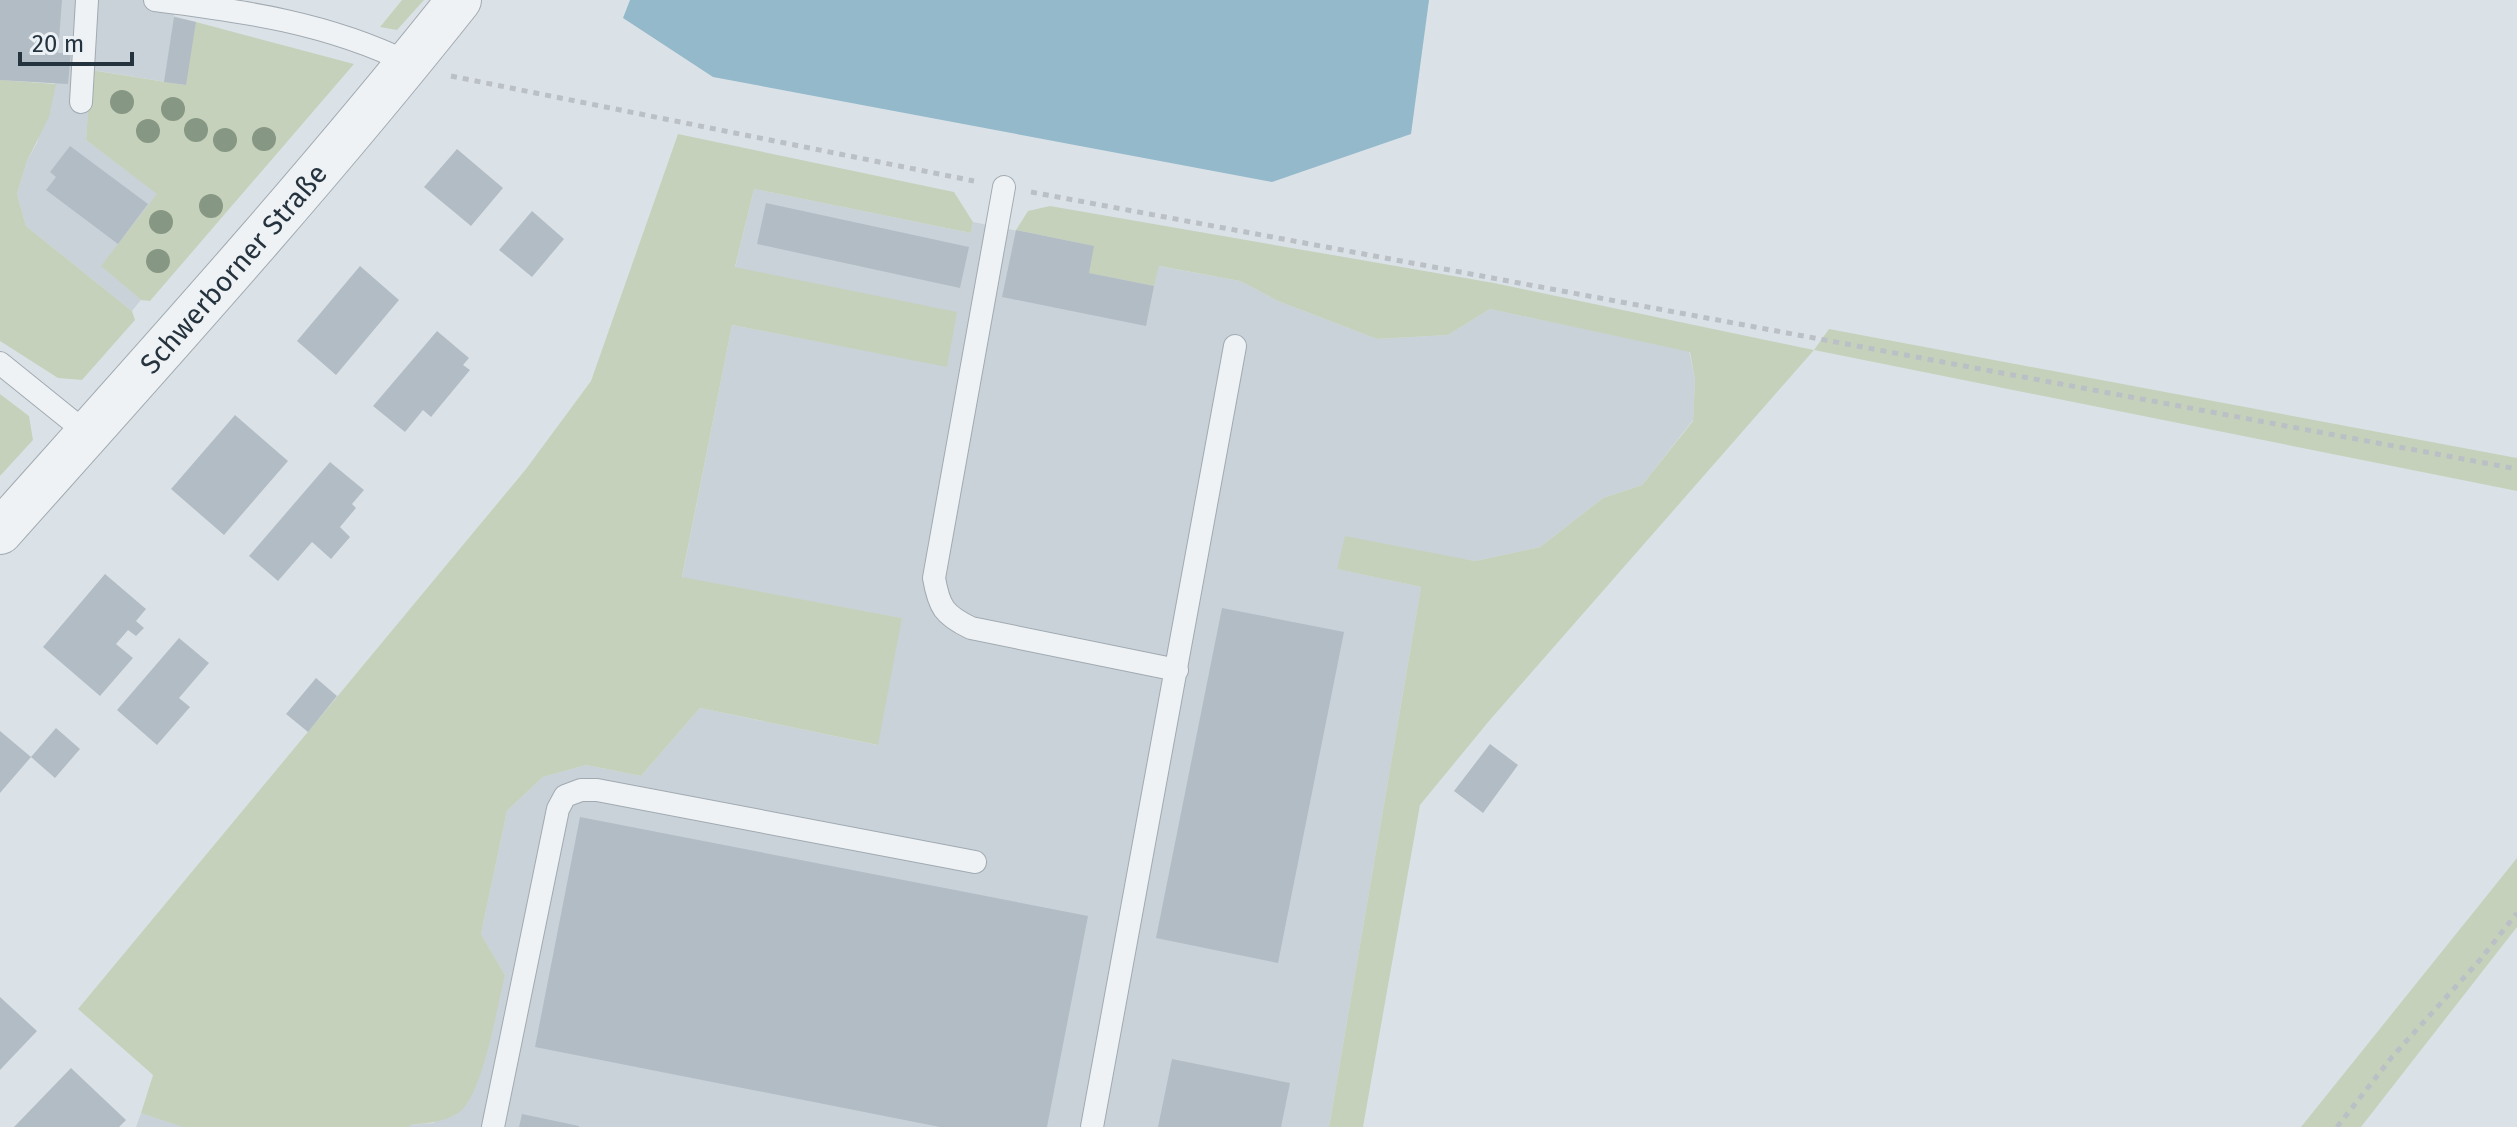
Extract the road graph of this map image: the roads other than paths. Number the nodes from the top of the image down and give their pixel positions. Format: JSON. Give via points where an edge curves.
{"nodes":[{"id":1,"x":87,"y":0,"type":"edge"},
{"id":2,"x":155,"y":0,"type":"edge"},
{"id":3,"x":459,"y":0,"type":"edge"},
{"id":4,"x":409,"y":63,"type":"junction"},
{"id":5,"x":81,"y":102,"type":"dead end"},
{"id":6,"x":1004,"y":187,"type":"road end"},
{"id":7,"x":1235,"y":346,"type":"dead end"},
{"id":8,"x":0,"y":363,"type":"edge"},
{"id":9,"x":88,"y":434,"type":"junction"},
{"id":10,"x":0,"y":532,"type":"edge"},
{"id":11,"x":1177,"y":670,"type":"junction"},
{"id":12,"x":975,"y":862,"type":"dead end"},
{"id":13,"x":493,"y":1127,"type":"edge"},
{"id":14,"x":1092,"y":1127,"type":"edge"}],
"edges":[{"from":1,"to":5,"type":"lane"},
{"from":2,"to":4,"type":"lane","via":[[312,25]]},
{"from":3,"to":4,"type":"street","name":"Schwerborner Straße"},
{"from":4,"to":9,"type":"street","name":"Schwerborner Straße"},
{"from":6,"to":11,"type":"lane","via":[[934,578],[938,601],[950,618],[971,628]]},
{"from":7,"to":11,"type":"lane"},
{"from":8,"to":9,"type":"lane"},
{"from":9,"to":10,"type":"street","name":"Schwerborner Straße"},
{"from":11,"to":14,"type":"lane"},
{"from":12,"to":13,"type":"lane","via":[[597,790],[565,796],[558,809]]}]}
